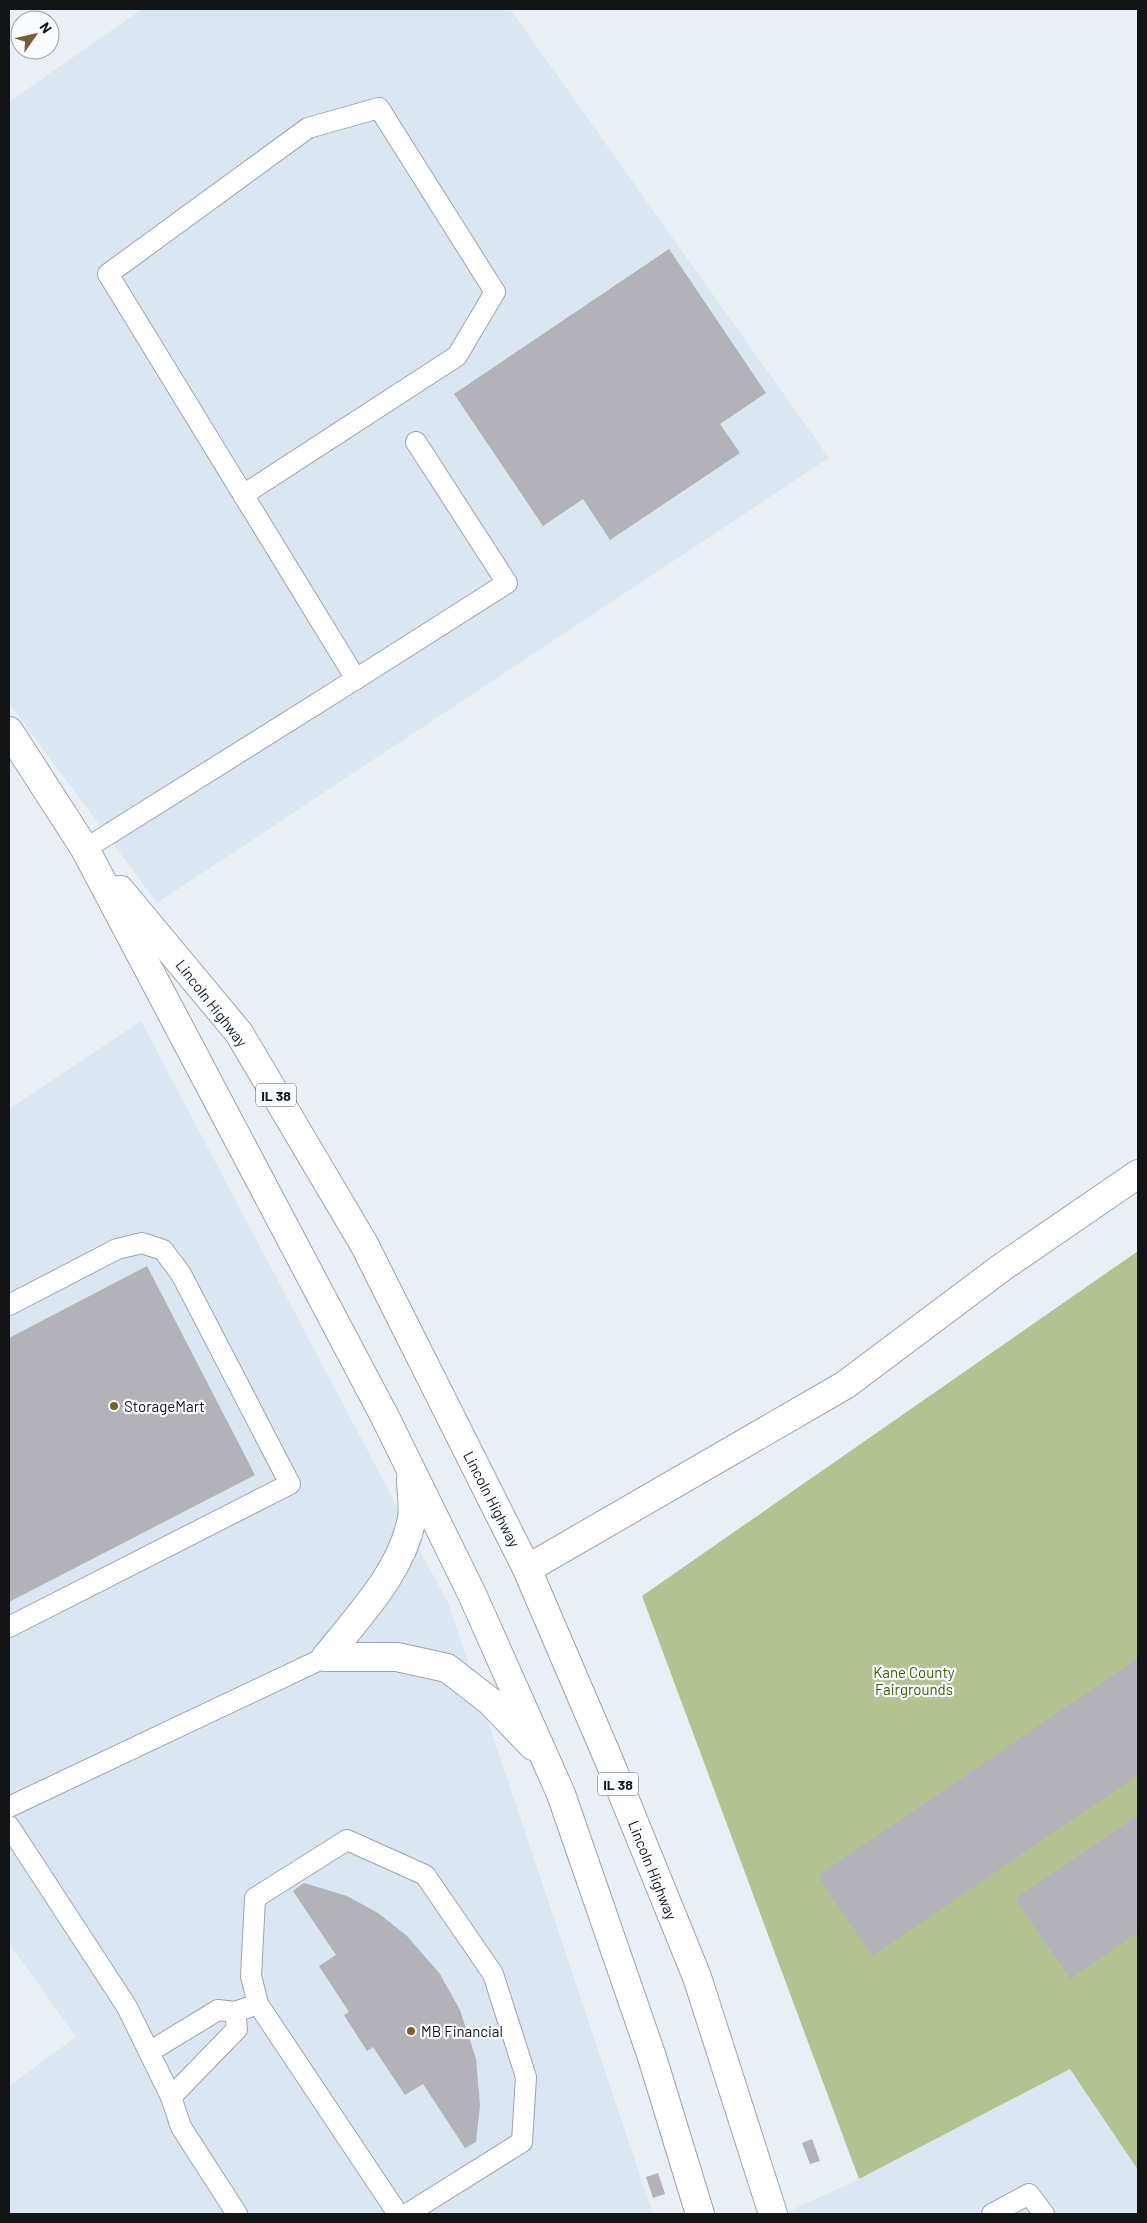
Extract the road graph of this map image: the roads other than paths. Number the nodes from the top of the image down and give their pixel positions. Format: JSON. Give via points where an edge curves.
{"nodes":[{"id":1,"x":416,"y":442,"type":"dead end"},
{"id":2,"x":244,"y":495,"type":"junction"},
{"id":3,"x":356,"y":679,"type":"junction"},
{"id":4,"x":9,"y":731,"type":"edge"},
{"id":5,"x":86,"y":849,"type":"junction"},
{"id":6,"x":1137,"y":1178,"type":"edge"},
{"id":7,"x":9,"y":1305,"type":"edge"},
{"id":8,"x":410,"y":1468,"type":"junction"},
{"id":9,"x":527,"y":1569,"type":"junction"},
{"id":10,"x":9,"y":1626,"type":"edge"},
{"id":11,"x":326,"y":1656,"type":"junction"},
{"id":12,"x":547,"y":1761,"type":"junction"},
{"id":13,"x":9,"y":1807,"type":"edge"},
{"id":14,"x":9,"y":1826,"type":"edge"},
{"id":15,"x":258,"y":2004,"type":"junction"},
{"id":16,"x":236,"y":2012,"type":"junction"},
{"id":17,"x":149,"y":2052,"type":"junction"},
{"id":18,"x":172,"y":2097,"type":"junction"},
{"id":19,"x":237,"y":2214,"type":"edge"},
{"id":20,"x":398,"y":2214,"type":"edge"},
{"id":21,"x":407,"y":2214,"type":"edge"},
{"id":22,"x":700,"y":2214,"type":"edge"},
{"id":23,"x":773,"y":2214,"type":"edge"},
{"id":24,"x":992,"y":2214,"type":"edge"},
{"id":25,"x":1044,"y":2214,"type":"edge"}],
"edges":[{"from":1,"to":3,"type":"lane","via":[[507,583]]},
{"from":2,"to":2,"type":"lane","via":[[108,274],[308,128],[379,108],[495,292],[457,356]]},
{"from":2,"to":3,"type":"lane"},
{"from":3,"to":5,"type":"lane"},
{"from":4,"to":5,"type":"main road","name":"Lincoln Highway","number":"IL 38"},
{"from":5,"to":8,"type":"main road","name":"Lincoln Highway","number":"IL 38"},
{"from":5,"to":9,"type":"main road","name":"Lincoln Highway","number":"IL 38","via":[[239,1033],[364,1244]]},
{"from":6,"to":9,"type":"main road","via":[[1001,1268],[845,1385]]},
{"from":7,"to":10,"type":"lane","via":[[117,1249],[142,1243],[163,1250],[182,1274],[290,1484]]},
{"from":8,"to":11,"type":"main road","via":[[412,1517],[402,1548],[381,1588]]},
{"from":8,"to":12,"type":"main road","name":"Lincoln Highway","number":"IL 38","via":[[472,1594]]},
{"from":9,"to":23,"type":"main road","name":"Lincoln Highway","number":"IL 38","via":[[697,1977]]},
{"from":11,"to":12,"type":"main road","via":[[397,1657],[448,1668],[491,1702]]},
{"from":11,"to":13,"type":"lane"},
{"from":12,"to":22,"type":"main road","name":"Lincoln Highway","number":"IL 38","via":[[562,1794],[652,2056]]},
{"from":14,"to":17,"type":"lane","via":[[127,2007]]},
{"from":15,"to":16,"type":"lane"},
{"from":15,"to":20,"type":"lane"},
{"from":15,"to":21,"type":"lane","via":[[251,1976],[255,1898],[348,1840],[425,1875],[493,1974],[526,2077],[522,2142]]},
{"from":16,"to":17,"type":"lane","via":[[218,2010]]},
{"from":16,"to":18,"type":"lane","via":[[237,2029]]},
{"from":17,"to":18,"type":"lane"},
{"from":18,"to":19,"type":"lane","via":[[181,2127]]},
{"from":24,"to":25,"type":"lane","via":[[1030,2194]]}]}
